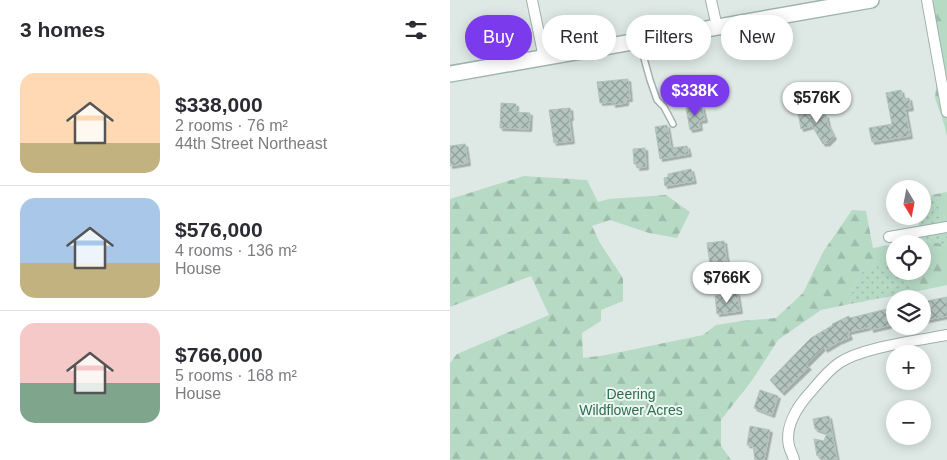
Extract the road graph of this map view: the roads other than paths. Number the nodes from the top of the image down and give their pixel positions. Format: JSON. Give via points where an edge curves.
{"nodes":[{"id":1,"x":532,"y":0,"type":"edge"},
{"id":2,"x":712,"y":0,"type":"edge"},
{"id":3,"x":871,"y":0,"type":"edge"},
{"id":4,"x":927,"y":0,"type":"edge"},
{"id":5,"x":717,"y":27,"type":"junction"},
{"id":6,"x":711,"y":28,"type":"edge"},
{"id":7,"x":542,"y":48,"type":"edge"},
{"id":8,"x":542,"y":58,"type":"edge"},
{"id":9,"x":644,"y":60,"type":"edge"},
{"id":10,"x":450,"y":74,"type":"edge"},
{"id":11,"x":945,"y":90,"type":"edge"},
{"id":12,"x":947,"y":112,"type":"edge"},
{"id":13,"x":673,"y":124,"type":"dead end"},
{"id":14,"x":947,"y":227,"type":"edge"},
{"id":15,"x":901,"y":235,"type":"edge"},
{"id":16,"x":947,"y":334,"type":"edge"},
{"id":17,"x":794,"y":460,"type":"edge"}],
"edges":[{"from":1,"to":7,"type":"street"},
{"from":2,"to":5,"type":"street"},
{"from":3,"to":5,"type":"street"},
{"from":4,"to":11,"type":"street"},
{"from":5,"to":6,"type":"street"},
{"from":8,"to":10,"type":"street"},
{"from":9,"to":13,"type":"lane","via":[[658,100]]},
{"from":11,"to":12,"type":"street"},
{"from":14,"to":15,"type":"street"},
{"from":16,"to":17,"type":"street","via":[[880,348],[840,363],[823,377],[794,416],[788,432]]}]}
